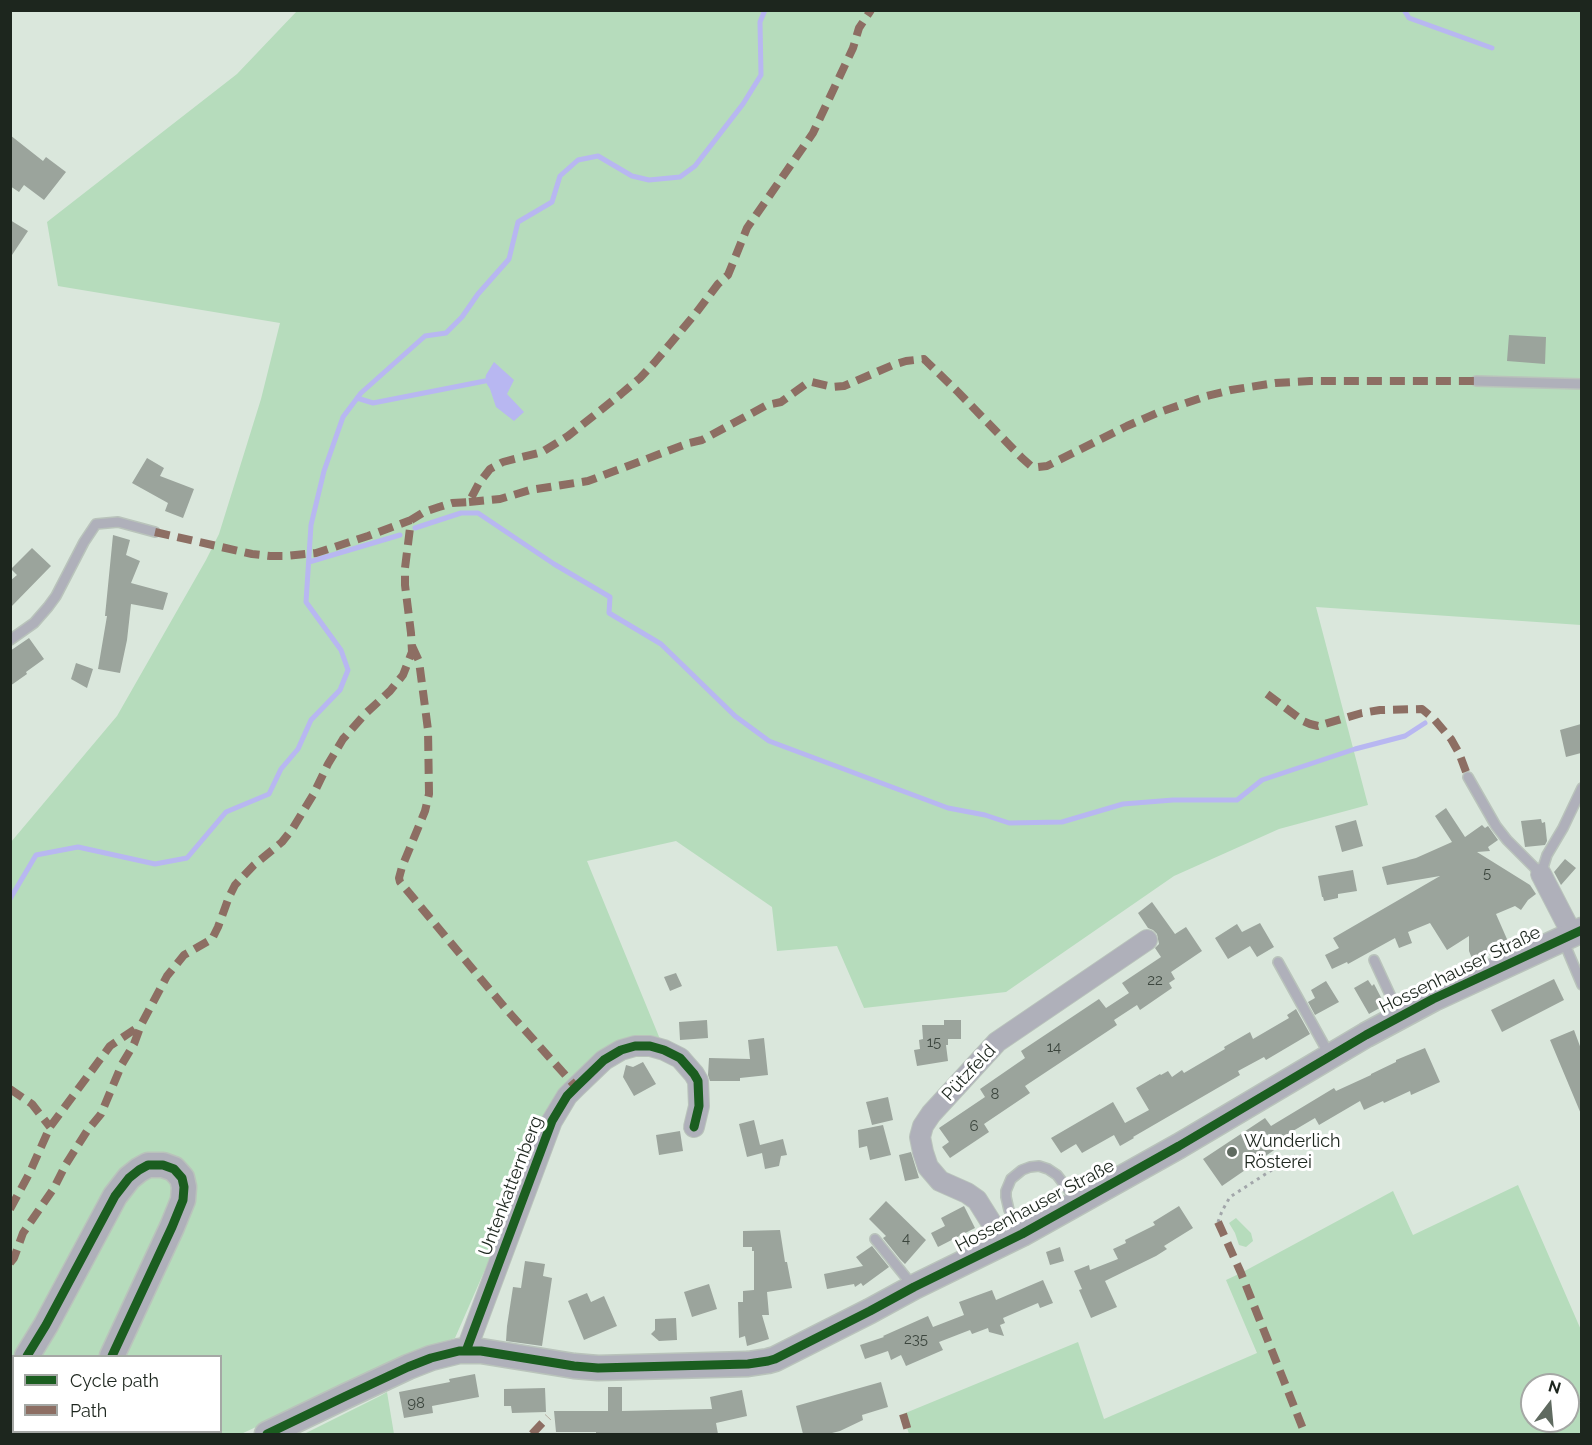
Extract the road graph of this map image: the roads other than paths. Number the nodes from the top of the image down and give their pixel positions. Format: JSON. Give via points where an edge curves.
{"nodes":[{"id":1,"x":1476,"y":381,"type":"dead end"},
{"id":2,"x":1581,"y":384,"type":"edge"},
{"id":3,"x":155,"y":532,"type":"dead end"},
{"id":4,"x":10,"y":640,"type":"edge"},
{"id":5,"x":1468,"y":777,"type":"dead end"},
{"id":6,"x":1581,"y":788,"type":"edge"},
{"id":7,"x":1541,"y":874,"type":"junction"},
{"id":8,"x":1572,"y":934,"type":"edge"},
{"id":9,"x":1147,"y":940,"type":"dead end"},
{"id":10,"x":1374,"y":960,"type":"dead end"},
{"id":11,"x":1278,"y":962,"type":"dead end"},
{"id":12,"x":1581,"y":985,"type":"edge"},
{"id":13,"x":1402,"y":1016,"type":"junction"},
{"id":14,"x":1330,"y":1056,"type":"junction"},
{"id":15,"x":694,"y":1126,"type":"dead end"},
{"id":16,"x":1079,"y":1203,"type":"junction"},
{"id":17,"x":875,"y":1239,"type":"dead end"},
{"id":18,"x":1013,"y":1239,"type":"junction"},
{"id":19,"x":914,"y":1287,"type":"junction"},
{"id":20,"x":466,"y":1351,"type":"junction"},
{"id":21,"x":28,"y":1355,"type":"edge"},
{"id":22,"x":112,"y":1355,"type":"edge"},
{"id":23,"x":267,"y":1434,"type":"edge"}],
"edges":[{"from":1,"to":2,"type":"lane"},
{"from":3,"to":4,"type":"lane","via":[[118,522],[96,524],[48,608]]},
{"from":5,"to":7,"type":"lane","via":[[1496,826]]},
{"from":6,"to":7,"type":"lane"},
{"from":7,"to":8,"type":"street"},
{"from":8,"to":12,"type":"lane","name":"Hossenhauser Straße"},
{"from":8,"to":13,"type":"street","name":"Hossenhauser Straße"},
{"from":9,"to":18,"type":"street","name":"Pützfeld","via":[[997,1042],[923,1126],[921,1137],[928,1167],[940,1181],[977,1200]]},
{"from":10,"to":13,"type":"lane"},
{"from":11,"to":14,"type":"lane"},
{"from":13,"to":14,"type":"street","name":"Hossenhauser Straße"},
{"from":14,"to":16,"type":"street","name":"Hossenhauser Straße"},
{"from":15,"to":20,"type":"street","name":"Untenkatternberg","via":[[699,1106],[698,1081],[680,1058],[664,1050],[635,1046],[621,1050],[604,1060],[576,1087],[552,1121]]},
{"from":16,"to":18,"type":"street","name":"Hossenhauser Straße"},
{"from":16,"to":18,"type":"lane","via":[[1048,1169],[1039,1166],[1022,1170],[1011,1179],[1006,1191]]},
{"from":17,"to":19,"type":"lane"},
{"from":18,"to":19,"type":"street","name":"Hossenhauser Straße"},
{"from":19,"to":20,"type":"street","name":"Hossenhauser Straße","via":[[785,1354],[762,1362],[598,1368]]},
{"from":20,"to":23,"type":"street","name":"Hossenhauser Straße","via":[[408,1367]]},
{"from":21,"to":22,"type":"street","via":[[115,1196],[139,1170],[148,1165],[164,1165],[182,1178],[183,1200]]}]}
